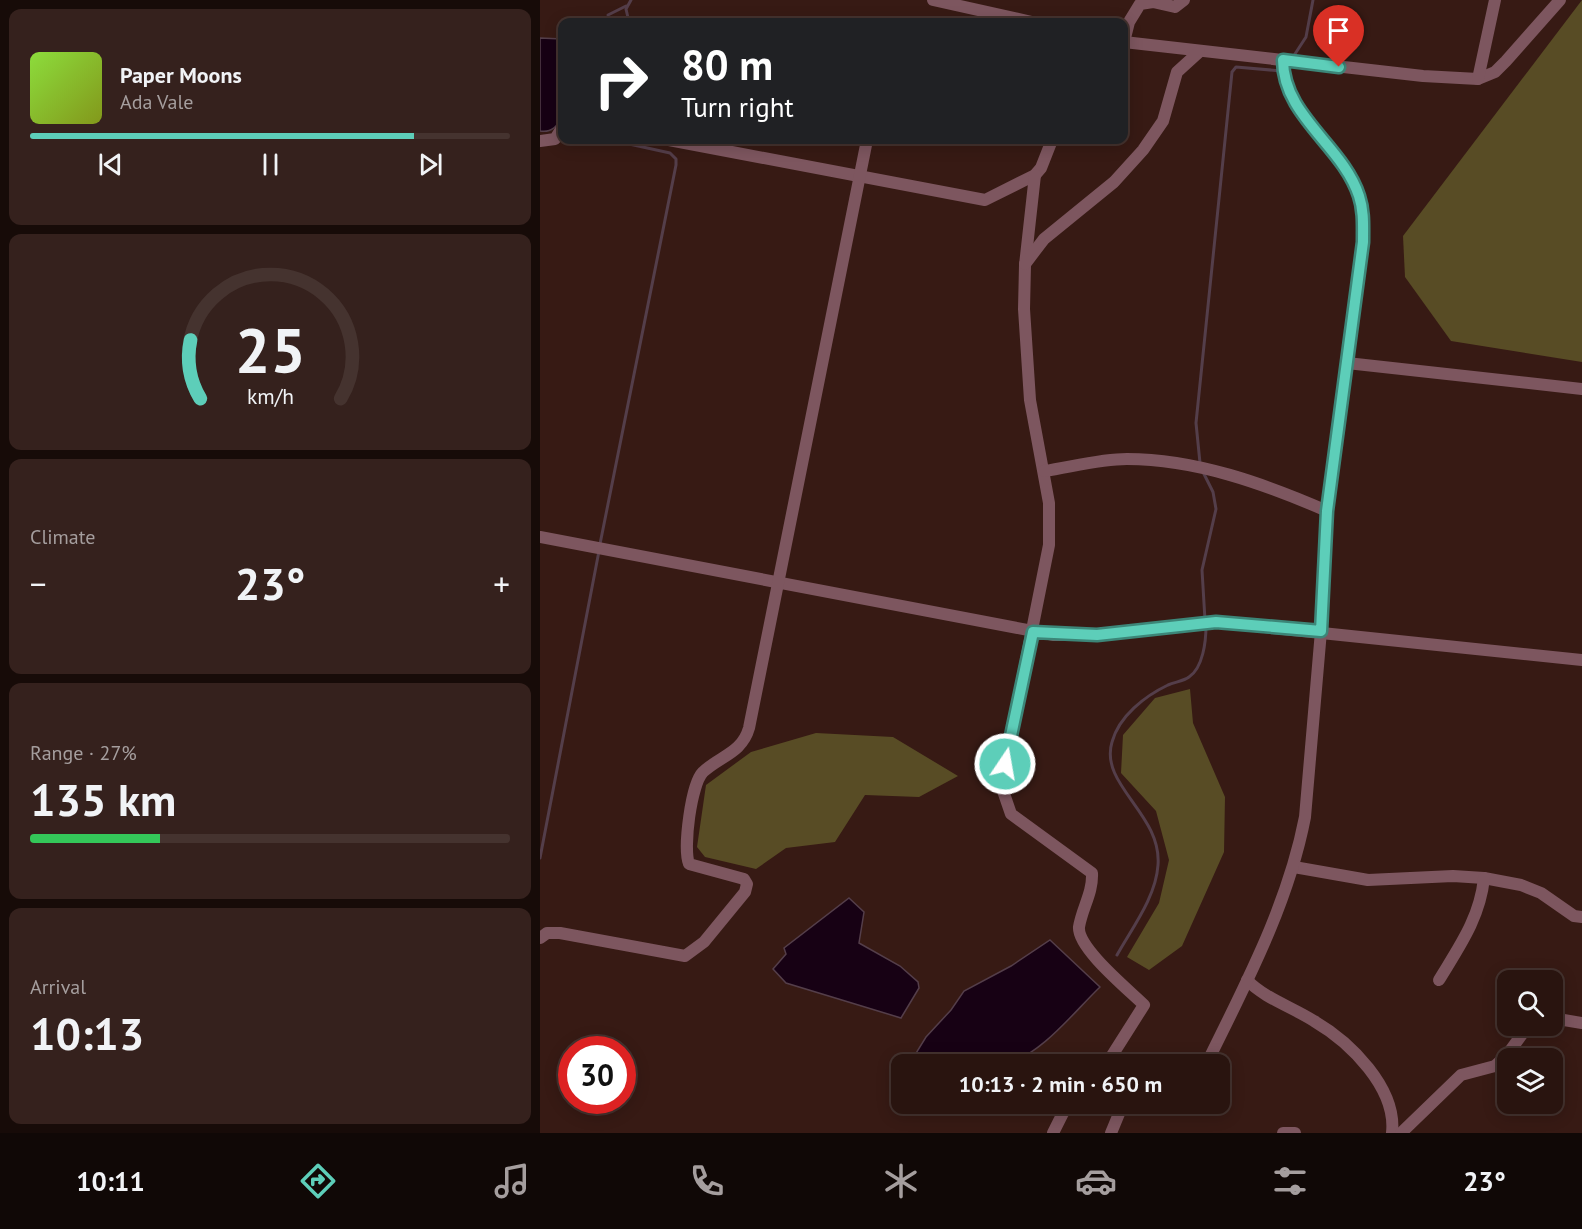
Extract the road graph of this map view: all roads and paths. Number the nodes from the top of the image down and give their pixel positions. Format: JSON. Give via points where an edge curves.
{"nodes":[{"id":1,"x":933,"y":0,"type":"edge"},
{"id":2,"x":1184,"y":0,"type":"edge"},
{"id":3,"x":1495,"y":0,"type":"edge"},
{"id":4,"x":1560,"y":0,"type":"edge"},
{"id":5,"x":1014,"y":18,"type":"edge"},
{"id":6,"x":1128,"y":26,"type":"edge"},
{"id":7,"x":1128,"y":43,"type":"edge"},
{"id":8,"x":1199,"y":52,"type":"junction"},
{"id":9,"x":1283,"y":60,"type":"junction"},
{"id":10,"x":1478,"y":79,"type":"junction"},
{"id":11,"x":558,"y":134,"type":"edge"},
{"id":12,"x":540,"y":141,"type":"edge"},
{"id":13,"x":690,"y":144,"type":"edge"},
{"id":14,"x":866,"y":144,"type":"edge"},
{"id":15,"x":1050,"y":144,"type":"edge"},
{"id":16,"x":1035,"y":175,"type":"junction"},
{"id":17,"x":860,"y":176,"type":"junction"},
{"id":18,"x":1025,"y":265,"type":"junction"},
{"id":19,"x":1347,"y":363,"type":"junction"},
{"id":20,"x":1582,"y":389,"type":"edge"},
{"id":21,"x":1044,"y":471,"type":"junction"},
{"id":22,"x":1327,"y":511,"type":"junction"},
{"id":23,"x":540,"y":537,"type":"edge"},
{"id":24,"x":780,"y":583,"type":"junction"},
{"id":25,"x":1321,"y":631,"type":"junction"},
{"id":26,"x":1033,"y":632,"type":"junction"},
{"id":27,"x":1582,"y":660,"type":"edge"},
{"id":28,"x":1294,"y":867,"type":"junction"},
{"id":29,"x":1484,"y":878,"type":"junction"},
{"id":30,"x":1582,"y":917,"type":"edge"},
{"id":31,"x":540,"y":938,"type":"edge"},
{"id":32,"x":1439,"y":980,"type":"dead end"},
{"id":33,"x":1247,"y":981,"type":"junction"},
{"id":34,"x":1563,"y":1020,"type":"edge"},
{"id":35,"x":1582,"y":1023,"type":"edge"},
{"id":36,"x":1521,"y":1036,"type":"edge"},
{"id":37,"x":1113,"y":1054,"type":"edge"},
{"id":38,"x":1211,"y":1054,"type":"edge"},
{"id":39,"x":1062,"y":1114,"type":"edge"},
{"id":40,"x":1119,"y":1114,"type":"edge"},
{"id":41,"x":1053,"y":1133,"type":"edge"},
{"id":42,"x":1111,"y":1133,"type":"edge"},
{"id":43,"x":1283,"y":1133,"type":"edge"},
{"id":44,"x":1295,"y":1133,"type":"edge"},
{"id":45,"x":1392,"y":1133,"type":"edge"},
{"id":46,"x":1401,"y":1133,"type":"edge"}],
"edges":[{"from":1,"to":5,"type":"street"},
{"from":2,"to":6,"type":"street","via":[[1174,7],[1153,2],[1140,4]]},
{"from":3,"to":10,"type":"street"},
{"from":4,"to":10,"type":"street","via":[[1506,61],[1486,78]]},
{"from":7,"to":8,"type":"street"},
{"from":8,"to":9,"type":"street"},
{"from":8,"to":18,"type":"street","via":[[1177,72],[1163,121],[1143,150],[1114,182],[1044,239]]},
{"from":9,"to":10,"type":"street"},
{"from":9,"to":19,"type":"street","via":[[1283,75],[1296,105],[1354,183],[1364,213]]},
{"from":11,"to":12,"type":"street","via":[[555,139]]},
{"from":13,"to":17,"type":"street"},
{"from":14,"to":17,"type":"street"},
{"from":15,"to":16,"type":"street"},
{"from":16,"to":17,"type":"street","via":[[985,200]]},
{"from":16,"to":18,"type":"street"},
{"from":17,"to":24,"type":"street"},
{"from":18,"to":21,"type":"street","via":[[1026,363]]},
{"from":19,"to":20,"type":"street"},
{"from":19,"to":22,"type":"street"},
{"from":21,"to":22,"type":"street","via":[[1126,459],[1201,469],[1268,485]]},
{"from":21,"to":26,"type":"street","via":[[1050,545]]},
{"from":22,"to":25,"type":"street"},
{"from":23,"to":24,"type":"street"},
{"from":24,"to":26,"type":"street"},
{"from":24,"to":31,"type":"street","via":[[746,739],[696,781],[686,844],[689,864],[744,879],[746,892],[704,942],[685,956],[560,933]]},
{"from":25,"to":26,"type":"street","via":[[1197,622],[1097,635]]},
{"from":25,"to":27,"type":"street"},
{"from":25,"to":28,"type":"street","via":[[1305,817]]},
{"from":26,"to":37,"type":"street","via":[[1001,785],[1011,814],[1092,873],[1093,884],[1079,929],[1084,945],[1144,1005]]},
{"from":28,"to":29,"type":"street","via":[[1368,880]]},
{"from":28,"to":33,"type":"street"},
{"from":29,"to":30,"type":"street","via":[[1521,885]]},
{"from":29,"to":32,"type":"street","via":[[1482,903]]},
{"from":33,"to":38,"type":"street"},
{"from":33,"to":45,"type":"street","via":[[1317,1022],[1365,1065],[1388,1102]]},
{"from":34,"to":35,"type":"street"},
{"from":36,"to":46,"type":"street","via":[[1495,1066],[1461,1075]]},
{"from":39,"to":41,"type":"street"},
{"from":40,"to":42,"type":"street"},
{"from":43,"to":44,"type":"street"}]}
